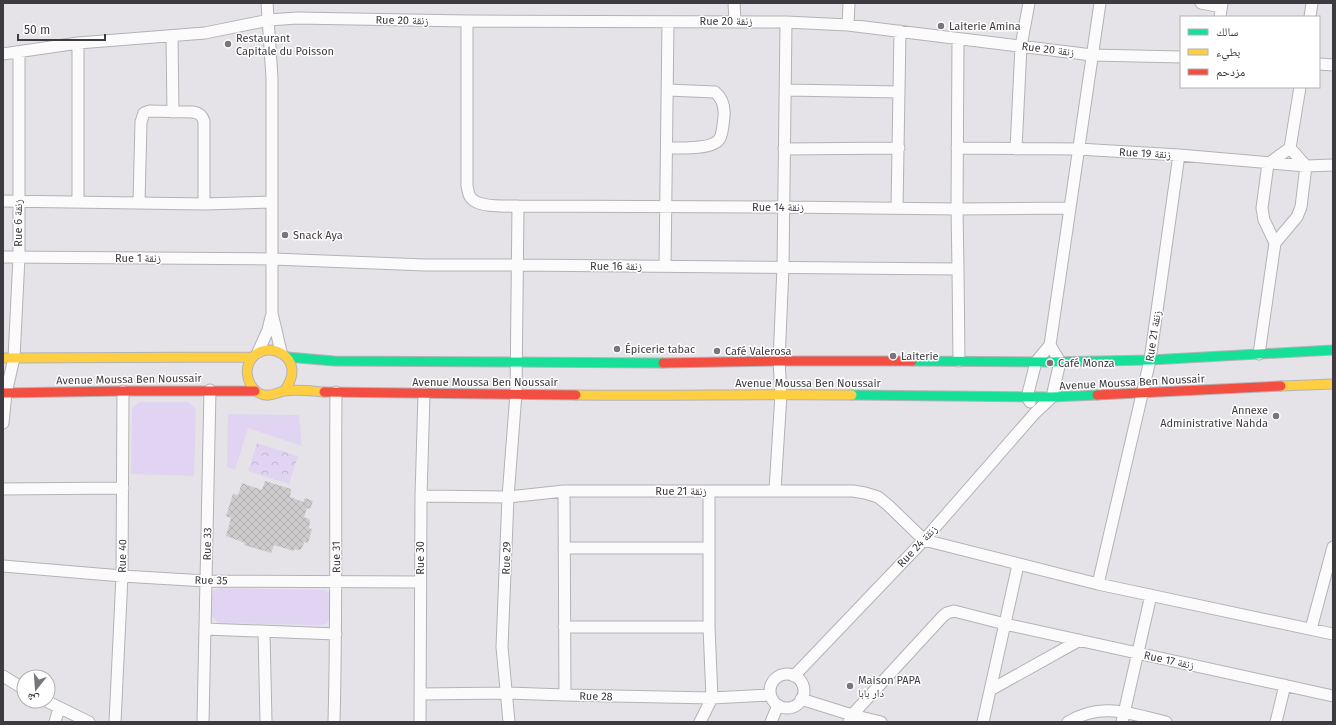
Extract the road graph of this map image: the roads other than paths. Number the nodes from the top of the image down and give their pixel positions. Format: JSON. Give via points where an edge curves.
{"nodes":[{"id":1,"x":266,"y":3,"type":"edge"},
{"id":2,"x":734,"y":3,"type":"edge"},
{"id":3,"x":849,"y":3,"type":"edge"},
{"id":4,"x":1029,"y":3,"type":"edge"},
{"id":5,"x":1100,"y":3,"type":"edge"},
{"id":6,"x":1201,"y":3,"type":"edge"},
{"id":7,"x":1312,"y":3,"type":"edge"},
{"id":8,"x":1221,"y":9,"type":"edge"},
{"id":9,"x":1310,"y":16,"type":"edge"},
{"id":10,"x":269,"y":20,"type":"junction"},
{"id":11,"x":467,"y":20,"type":"junction"},
{"id":12,"x":735,"y":21,"type":"junction"},
{"id":13,"x":668,"y":22,"type":"junction"},
{"id":14,"x":786,"y":22,"type":"junction"},
{"id":15,"x":848,"y":26,"type":"junction"},
{"id":16,"x":900,"y":31,"type":"junction"},
{"id":17,"x":172,"y":36,"type":"junction"},
{"id":18,"x":958,"y":39,"type":"junction"},
{"id":19,"x":78,"y":43,"type":"junction"},
{"id":20,"x":1021,"y":46,"type":"junction"},
{"id":21,"x":19,"y":52,"type":"junction"},
{"id":22,"x":3,"y":54,"type":"edge"},
{"id":23,"x":1092,"y":55,"type":"junction"},
{"id":24,"x":1180,"y":57,"type":"edge"},
{"id":25,"x":1320,"y":64,"type":"edge"},
{"id":26,"x":1333,"y":65,"type":"edge"},
{"id":27,"x":1300,"y":88,"type":"edge"},
{"id":28,"x":668,"y":90,"type":"junction"},
{"id":29,"x":786,"y":90,"type":"junction"},
{"id":30,"x":899,"y":92,"type":"junction"},
{"id":31,"x":173,"y":112,"type":"junction"},
{"id":32,"x":667,"y":148,"type":"junction"},
{"id":33,"x":899,"y":148,"type":"junction"},
{"id":34,"x":957,"y":148,"type":"junction"},
{"id":35,"x":1290,"y":148,"type":"junction"},
{"id":36,"x":784,"y":149,"type":"junction"},
{"id":37,"x":1016,"y":149,"type":"junction"},
{"id":38,"x":1078,"y":149,"type":"junction"},
{"id":39,"x":1179,"y":155,"type":"junction"},
{"id":40,"x":1268,"y":164,"type":"junction"},
{"id":41,"x":1333,"y":165,"type":"edge"},
{"id":42,"x":1306,"y":166,"type":"junction"},
{"id":43,"x":3,"y":201,"type":"edge"},
{"id":44,"x":18,"y":201,"type":"junction"},
{"id":45,"x":78,"y":202,"type":"junction"},
{"id":46,"x":139,"y":202,"type":"junction"},
{"id":47,"x":272,"y":202,"type":"junction"},
{"id":48,"x":204,"y":204,"type":"junction"},
{"id":49,"x":518,"y":206,"type":"junction"},
{"id":50,"x":666,"y":207,"type":"junction"},
{"id":51,"x":784,"y":207,"type":"junction"},
{"id":52,"x":897,"y":208,"type":"junction"},
{"id":53,"x":1070,"y":208,"type":"junction"},
{"id":54,"x":957,"y":209,"type":"junction"},
{"id":55,"x":1275,"y":244,"type":"junction"},
{"id":56,"x":3,"y":257,"type":"edge"},
{"id":57,"x":18,"y":257,"type":"junction"},
{"id":58,"x":273,"y":259,"type":"junction"},
{"id":59,"x":518,"y":265,"type":"junction"},
{"id":60,"x":665,"y":266,"type":"junction"},
{"id":61,"x":783,"y":267,"type":"junction"},
{"id":62,"x":958,"y":269,"type":"junction"},
{"id":63,"x":272,"y":313,"type":"junction"},
{"id":64,"x":1050,"y":345,"type":"junction"},
{"id":65,"x":1333,"y":350,"type":"edge"},
{"id":66,"x":1259,"y":354,"type":"junction"},
{"id":67,"x":255,"y":355,"type":"junction"},
{"id":68,"x":284,"y":355,"type":"junction"},
{"id":69,"x":9,"y":358,"type":"edge"},
{"id":70,"x":1150,"y":360,"type":"junction"},
{"id":71,"x":516,"y":361,"type":"junction"},
{"id":72,"x":779,"y":361,"type":"junction"},
{"id":73,"x":959,"y":361,"type":"junction"},
{"id":74,"x":1036,"y":362,"type":"junction"},
{"id":75,"x":1060,"y":362,"type":"junction"},
{"id":76,"x":1333,"y":384,"type":"edge"},
{"id":77,"x":210,"y":390,"type":"junction"},
{"id":78,"x":123,"y":391,"type":"junction"},
{"id":79,"x":255,"y":391,"type":"junction"},
{"id":80,"x":284,"y":391,"type":"junction"},
{"id":81,"x":336,"y":392,"type":"junction"},
{"id":82,"x":5,"y":393,"type":"edge"},
{"id":83,"x":424,"y":394,"type":"junction"},
{"id":84,"x":516,"y":394,"type":"junction"},
{"id":85,"x":781,"y":394,"type":"junction"},
{"id":86,"x":1142,"y":394,"type":"junction"},
{"id":87,"x":1027,"y":397,"type":"junction"},
{"id":88,"x":1052,"y":397,"type":"junction"},
{"id":89,"x":1035,"y":413,"type":"junction"},
{"id":90,"x":3,"y":424,"type":"edge"},
{"id":91,"x":123,"y":488,"type":"junction"},
{"id":92,"x":3,"y":489,"type":"edge"},
{"id":93,"x":709,"y":490,"type":"junction"},
{"id":94,"x":775,"y":490,"type":"junction"},
{"id":95,"x":564,"y":491,"type":"junction"},
{"id":96,"x":421,"y":496,"type":"junction"},
{"id":97,"x":508,"y":497,"type":"junction"},
{"id":98,"x":924,"y":540,"type":"junction"},
{"id":99,"x":1333,"y":547,"type":"edge"},
{"id":100,"x":564,"y":548,"type":"junction"},
{"id":101,"x":709,"y":548,"type":"junction"},
{"id":102,"x":1018,"y":565,"type":"junction"},
{"id":103,"x":3,"y":566,"type":"edge"},
{"id":104,"x":122,"y":576,"type":"junction"},
{"id":105,"x":206,"y":581,"type":"junction"},
{"id":106,"x":336,"y":581,"type":"junction"},
{"id":107,"x":420,"y":582,"type":"junction"},
{"id":108,"x":1098,"y":584,"type":"junction"},
{"id":109,"x":1151,"y":595,"type":"junction"},
{"id":110,"x":1005,"y":624,"type":"junction"},
{"id":111,"x":564,"y":627,"type":"junction"},
{"id":112,"x":709,"y":627,"type":"junction"},
{"id":113,"x":205,"y":629,"type":"junction"},
{"id":114,"x":1311,"y":629,"type":"junction"},
{"id":115,"x":264,"y":631,"type":"junction"},
{"id":116,"x":336,"y":634,"type":"junction"},
{"id":117,"x":1333,"y":634,"type":"edge"},
{"id":118,"x":1080,"y":640,"type":"junction"},
{"id":119,"x":1138,"y":653,"type":"junction"},
{"id":120,"x":3,"y":676,"type":"edge"},
{"id":121,"x":794,"y":676,"type":"junction"},
{"id":122,"x":16,"y":684,"type":"edge"},
{"id":123,"x":1285,"y":685,"type":"junction"},
{"id":124,"x":992,"y":689,"type":"junction"},
{"id":125,"x":506,"y":693,"type":"junction"},
{"id":126,"x":421,"y":694,"type":"junction"},
{"id":127,"x":770,"y":695,"type":"junction"},
{"id":128,"x":566,"y":696,"type":"junction"},
{"id":129,"x":1333,"y":696,"type":"edge"},
{"id":130,"x":712,"y":698,"type":"junction"},
{"id":131,"x":802,"y":699,"type":"junction"},
{"id":132,"x":778,"y":705,"type":"junction"},
{"id":133,"x":56,"y":706,"type":"edge"},
{"id":134,"x":59,"y":708,"type":"junction"},
{"id":135,"x":1123,"y":717,"type":"edge"},
{"id":136,"x":850,"y":718,"type":"edge"},
{"id":137,"x":55,"y":722,"type":"edge"},
{"id":138,"x":89,"y":722,"type":"edge"},
{"id":139,"x":115,"y":722,"type":"edge"},
{"id":140,"x":203,"y":722,"type":"edge"},
{"id":141,"x":266,"y":722,"type":"edge"},
{"id":142,"x":334,"y":722,"type":"edge"},
{"id":143,"x":420,"y":722,"type":"edge"},
{"id":144,"x":509,"y":722,"type":"edge"},
{"id":145,"x":700,"y":722,"type":"edge"},
{"id":146,"x":771,"y":722,"type":"edge"},
{"id":147,"x":881,"y":722,"type":"edge"},
{"id":148,"x":984,"y":722,"type":"edge"},
{"id":149,"x":1068,"y":722,"type":"edge"},
{"id":150,"x":1166,"y":722,"type":"edge"},
{"id":151,"x":1276,"y":722,"type":"edge"}],
"edges":[{"from":1,"to":10,"type":"street"},
{"from":2,"to":12,"type":"street"},
{"from":3,"to":15,"type":"street"},
{"from":4,"to":20,"type":"street"},
{"from":5,"to":23,"type":"street"},
{"from":6,"to":8,"type":"street"},
{"from":7,"to":9,"type":"street"},
{"from":10,"to":11,"type":"street","name":"Rue 20 زنقة"},
{"from":10,"to":17,"type":"street","name":"Rue 20 زنقة","via":[[224,30]]},
{"from":10,"to":47,"type":"street","via":[[272,78]]},
{"from":11,"to":13,"type":"street","name":"Rue 20 زنقة"},
{"from":11,"to":49,"type":"street","name":"Rue 14 زنقة","via":[[467,186],[470,197],[476,203]]},
{"from":12,"to":13,"type":"street","name":"Rue 20 زنقة"},
{"from":12,"to":14,"type":"street","name":"Rue 20 زنقة"},
{"from":13,"to":28,"type":"street"},
{"from":14,"to":15,"type":"street","name":"Rue 20 زنقة"},
{"from":14,"to":29,"type":"street"},
{"from":15,"to":16,"type":"street","name":"Rue 20 زنقة"},
{"from":16,"to":18,"type":"street","name":"Rue 20 زنقة"},
{"from":16,"to":30,"type":"street"},
{"from":17,"to":19,"type":"street","name":"Rue 20 زنقة"},
{"from":17,"to":31,"type":"street"},
{"from":18,"to":20,"type":"street","name":"Rue 20 زنقة"},
{"from":18,"to":34,"type":"street"},
{"from":19,"to":21,"type":"street","name":"Rue 20 زنقة"},
{"from":19,"to":45,"type":"street"},
{"from":20,"to":23,"type":"street","name":"Rue 20 زنقة"},
{"from":20,"to":37,"type":"street"},
{"from":21,"to":22,"type":"street","name":"Rue 20 زنقة"},
{"from":21,"to":44,"type":"street","name":"Rue 6 زنقة"},
{"from":23,"to":24,"type":"street","name":"Rue 20 زنقة"},
{"from":23,"to":38,"type":"street"},
{"from":25,"to":26,"type":"street"},
{"from":27,"to":35,"type":"street"},
{"from":28,"to":32,"type":"street"},
{"from":28,"to":32,"type":"street","via":[[715,92],[722,101],[724,114],[721,137],[717,142],[708,146]]},
{"from":29,"to":30,"type":"street"},
{"from":29,"to":36,"type":"street"},
{"from":30,"to":33,"type":"street"},
{"from":31,"to":46,"type":"street","via":[[149,111],[142,117]]},
{"from":31,"to":48,"type":"street","via":[[198,113],[204,121]]},
{"from":32,"to":50,"type":"street"},
{"from":33,"to":36,"type":"street"},
{"from":33,"to":52,"type":"street"},
{"from":34,"to":37,"type":"street","name":"Rue 19 زنقة"},
{"from":34,"to":54,"type":"street"},
{"from":35,"to":40,"type":"street"},
{"from":35,"to":42,"type":"street"},
{"from":36,"to":51,"type":"street"},
{"from":37,"to":38,"type":"street","name":"Rue 19 زنقة"},
{"from":38,"to":39,"type":"street","name":"Rue 19 زنقة"},
{"from":38,"to":53,"type":"street"},
{"from":39,"to":40,"type":"street","name":"Rue 19 زنقة"},
{"from":39,"to":70,"type":"street","name":"Rue 21 زنقة"},
{"from":40,"to":42,"type":"street","name":"Rue 19 زنقة"},
{"from":40,"to":55,"type":"street","via":[[1262,208],[1264,220]]},
{"from":41,"to":42,"type":"street","name":"Rue 19 زنقة"},
{"from":42,"to":55,"type":"street","via":[[1301,207],[1297,217]]},
{"from":43,"to":44,"type":"street"},
{"from":44,"to":45,"type":"street"},
{"from":44,"to":57,"type":"street","name":"Rue 6 زنقة"},
{"from":45,"to":46,"type":"street"},
{"from":46,"to":48,"type":"street"},
{"from":47,"to":48,"type":"street"},
{"from":47,"to":58,"type":"street"},
{"from":49,"to":50,"type":"street","name":"Rue 14 زنقة"},
{"from":49,"to":59,"type":"street","name":"Rue 29"},
{"from":50,"to":51,"type":"street","name":"Rue 14 زنقة"},
{"from":50,"to":60,"type":"street"},
{"from":51,"to":52,"type":"street","name":"Rue 14 زنقة"},
{"from":51,"to":61,"type":"street"},
{"from":52,"to":54,"type":"street","name":"Rue 14 زنقة"},
{"from":53,"to":54,"type":"street","name":"Rue 14 زنقة"},
{"from":53,"to":64,"type":"street"},
{"from":54,"to":62,"type":"street"},
{"from":55,"to":66,"type":"street"},
{"from":56,"to":57,"type":"street","name":"Rue 1 زنقة"},
{"from":57,"to":58,"type":"street","name":"Rue 1 زنقة"},
{"from":57,"to":69,"type":"street","name":"Rue 6 زنقة"},
{"from":58,"to":59,"type":"street","name":"Rue 16 زنقة","via":[[425,265]]},
{"from":58,"to":63,"type":"street"},
{"from":59,"to":60,"type":"street","name":"Rue 16 زنقة"},
{"from":59,"to":71,"type":"street","name":"Rue 29"},
{"from":60,"to":61,"type":"street","name":"Rue 16 زنقة"},
{"from":61,"to":62,"type":"street","name":"Rue 16 زنقة"},
{"from":61,"to":72,"type":"street"},
{"from":62,"to":73,"type":"street"},
{"from":63,"to":67,"type":"street","via":[[268,330]]},
{"from":63,"to":68,"type":"street"},
{"from":64,"to":74,"type":"street"},
{"from":64,"to":75,"type":"street"},
{"from":65,"to":66,"type":"street","name":"Avenue Moussa Ben Noussair"},
{"from":66,"to":70,"type":"street","name":"Avenue Moussa Ben Noussair"},
{"from":67,"to":68,"type":"street","via":[[273,350]]},
{"from":67,"to":69,"type":"street","name":"Avenue Moussa Ben Noussair","via":[[104,359]]},
{"from":67,"to":79,"type":"street","via":[[248,363],[246,371],[250,386]]},
{"from":68,"to":71,"type":"street","name":"Avenue Moussa Ben Noussair","via":[[334,361]]},
{"from":68,"to":80,"type":"street","via":[[293,371],[289,386]]},
{"from":69,"to":82,"type":"street","name":"Rue 6 زنقة"},
{"from":70,"to":75,"type":"street","name":"Avenue Moussa Ben Noussair"},
{"from":70,"to":86,"type":"street","name":"Rue 21 زنقة"},
{"from":71,"to":72,"type":"street","name":"Avenue Moussa Ben Noussair"},
{"from":71,"to":84,"type":"street","name":"Rue 29"},
{"from":72,"to":73,"type":"street","name":"Avenue Moussa Ben Noussair"},
{"from":72,"to":85,"type":"street"},
{"from":73,"to":74,"type":"street","name":"Avenue Moussa Ben Noussair"},
{"from":74,"to":75,"type":"street","name":"Avenue Moussa Ben Noussair"},
{"from":74,"to":87,"type":"street"},
{"from":75,"to":88,"type":"street"},
{"from":76,"to":86,"type":"street","name":"Avenue Moussa Ben Noussair"},
{"from":77,"to":78,"type":"street","name":"Avenue Moussa Ben Noussair"},
{"from":77,"to":79,"type":"street","name":"Avenue Moussa Ben Noussair"},
{"from":77,"to":105,"type":"street","name":"Rue 33"},
{"from":78,"to":82,"type":"street","name":"Avenue Moussa Ben Noussair"},
{"from":78,"to":91,"type":"street","name":"Rue 40"},
{"from":79,"to":80,"type":"street","via":[[269,396]]},
{"from":80,"to":81,"type":"street","name":"Avenue Moussa Ben Noussair"},
{"from":81,"to":83,"type":"street","name":"Avenue Moussa Ben Noussair"},
{"from":81,"to":106,"type":"street","name":"Rue 31"},
{"from":82,"to":90,"type":"street","name":"Rue 6 زنقة"},
{"from":83,"to":84,"type":"street","name":"Avenue Moussa Ben Noussair"},
{"from":83,"to":96,"type":"street","name":"Rue 30"},
{"from":84,"to":85,"type":"street","name":"Avenue Moussa Ben Noussair"},
{"from":84,"to":97,"type":"street","name":"Rue 29"},
{"from":85,"to":87,"type":"street","name":"Avenue Moussa Ben Noussair"},
{"from":85,"to":94,"type":"street"},
{"from":86,"to":88,"type":"street","name":"Avenue Moussa Ben Noussair"},
{"from":86,"to":108,"type":"street","name":"Rue 21 زنقة"},
{"from":87,"to":88,"type":"street","name":"Avenue Moussa Ben Noussair"},
{"from":87,"to":89,"type":"street"},
{"from":88,"to":89,"type":"street","name":"Rue 24 زنقة"},
{"from":89,"to":98,"type":"street","name":"Rue 24 زنقة"},
{"from":91,"to":92,"type":"street"},
{"from":91,"to":104,"type":"street","name":"Rue 40"},
{"from":93,"to":94,"type":"street","name":"Rue 21 زنقة"},
{"from":93,"to":95,"type":"street","name":"Rue 21 زنقة"},
{"from":93,"to":101,"type":"street"},
{"from":94,"to":98,"type":"street","name":"Rue 21 زنقة","via":[[865,493],[889,506]]},
{"from":95,"to":97,"type":"street","name":"Rue 21 زنقة"},
{"from":95,"to":100,"type":"street"},
{"from":96,"to":97,"type":"street","name":"Rue 21 زنقة"},
{"from":96,"to":107,"type":"street","name":"Rue 30"},
{"from":97,"to":125,"type":"street","name":"Rue 29","via":[[502,647]]},
{"from":98,"to":102,"type":"street"},
{"from":98,"to":121,"type":"street","name":"Rue 24 زنقة"},
{"from":99,"to":114,"type":"street"},
{"from":100,"to":101,"type":"street"},
{"from":100,"to":111,"type":"street"},
{"from":101,"to":112,"type":"street"},
{"from":102,"to":108,"type":"street"},
{"from":102,"to":110,"type":"street"},
{"from":103,"to":104,"type":"street","name":"Rue 35"},
{"from":104,"to":105,"type":"street","name":"Rue 35"},
{"from":104,"to":139,"type":"street","name":"Rue 40"},
{"from":105,"to":106,"type":"street","name":"Rue 35"},
{"from":105,"to":113,"type":"street","name":"Rue 33"},
{"from":106,"to":107,"type":"street","name":"Rue 35"},
{"from":106,"to":116,"type":"street","name":"Rue 31"},
{"from":107,"to":126,"type":"street","name":"Rue 30"},
{"from":108,"to":109,"type":"street"},
{"from":109,"to":114,"type":"street"},
{"from":109,"to":119,"type":"street"},
{"from":110,"to":118,"type":"street","name":"Rue 17 زنقة"},
{"from":110,"to":124,"type":"street"},
{"from":110,"to":136,"type":"street","name":"Rue 17 زنقة","via":[[961,612],[947,613]]},
{"from":111,"to":112,"type":"street"},
{"from":111,"to":128,"type":"street"},
{"from":112,"to":130,"type":"street"},
{"from":113,"to":115,"type":"street"},
{"from":113,"to":140,"type":"street","name":"Rue 33"},
{"from":114,"to":117,"type":"street"},
{"from":115,"to":116,"type":"street"},
{"from":115,"to":141,"type":"street"},
{"from":116,"to":142,"type":"street","name":"Rue 31"},
{"from":118,"to":119,"type":"street","name":"Rue 17 زنقة"},
{"from":118,"to":124,"type":"street"},
{"from":119,"to":123,"type":"street","name":"Rue 17 زنقة"},
{"from":119,"to":135,"type":"street"},
{"from":120,"to":122,"type":"street"},
{"from":121,"to":127,"type":"street","via":[[784,674],[776,678],[771,686]]},
{"from":121,"to":131,"type":"street","via":[[803,686]]},
{"from":123,"to":129,"type":"street","name":"Rue 17 زنقة"},
{"from":123,"to":151,"type":"street"},
{"from":124,"to":148,"type":"street"},
{"from":125,"to":126,"type":"street","name":"Rue 28"},
{"from":125,"to":128,"type":"street","name":"Rue 28"},
{"from":125,"to":144,"type":"street","name":"Rue 29"},
{"from":126,"to":143,"type":"street","name":"Rue 30"},
{"from":127,"to":130,"type":"street","name":"Rue 28"},
{"from":127,"to":132,"type":"street"},
{"from":128,"to":130,"type":"street","name":"Rue 28"},
{"from":130,"to":145,"type":"street"},
{"from":131,"to":132,"type":"street","via":[[791,707],[784,708]]},
{"from":131,"to":136,"type":"street"},
{"from":132,"to":146,"type":"street"},
{"from":133,"to":134,"type":"street"},
{"from":134,"to":137,"type":"street"},
{"from":134,"to":138,"type":"street"},
{"from":135,"to":149,"type":"street","via":[[1113,710],[1098,710]]},
{"from":135,"to":150,"type":"street"},
{"from":136,"to":147,"type":"street"}]}
